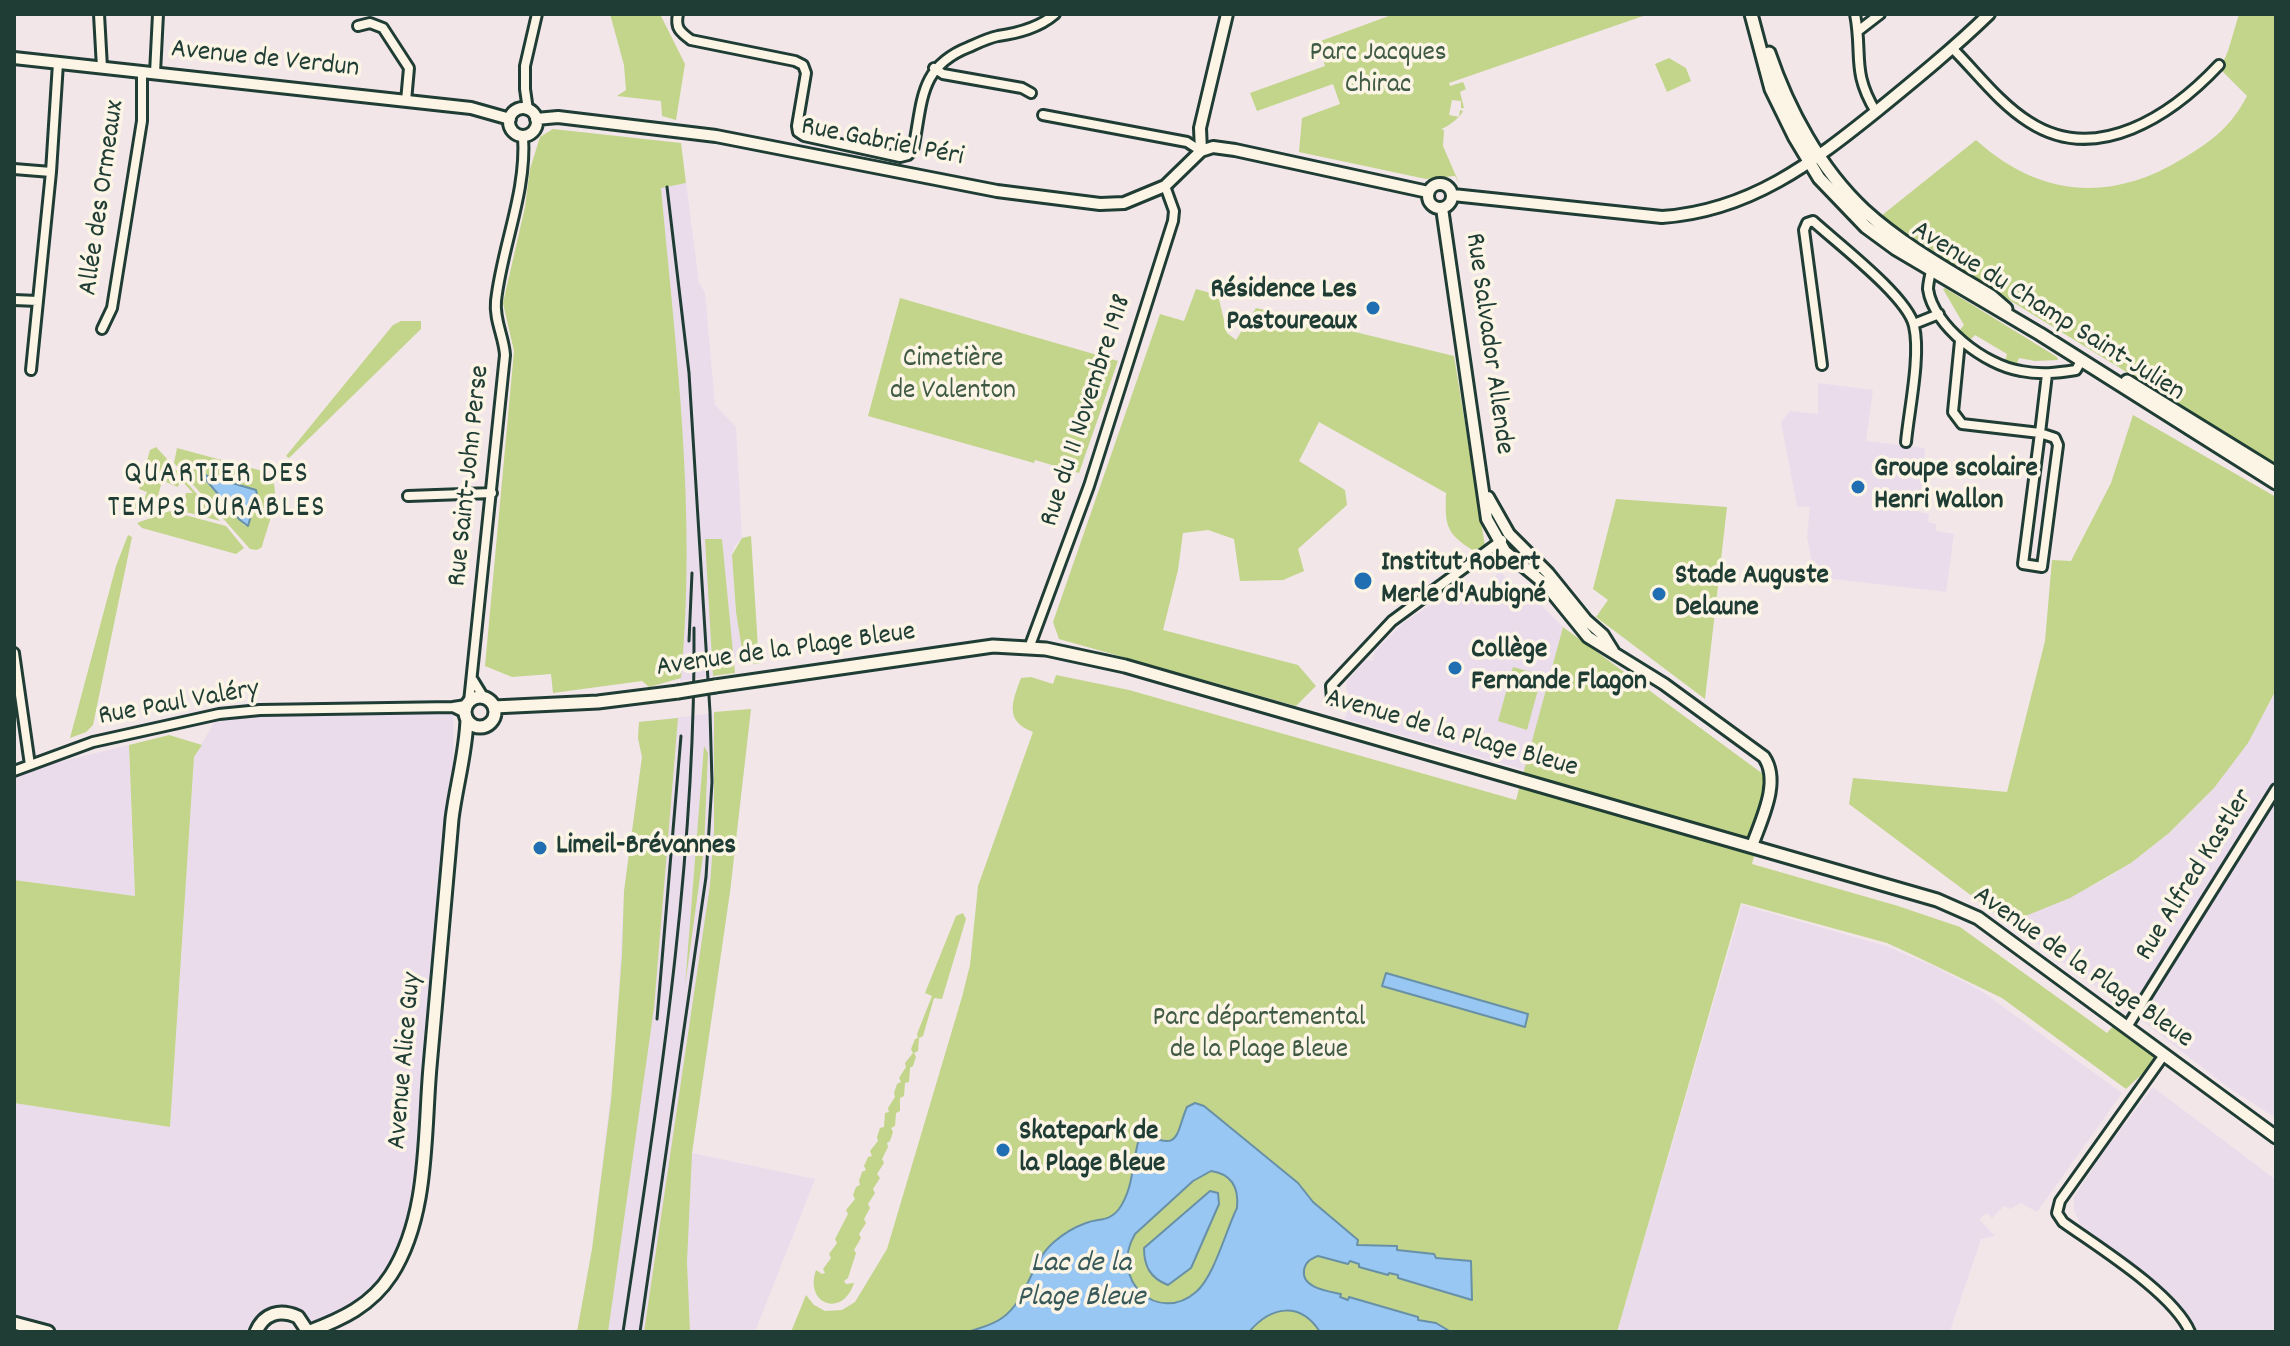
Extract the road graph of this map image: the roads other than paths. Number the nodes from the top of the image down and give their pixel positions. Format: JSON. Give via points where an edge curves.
{"nodes":[{"id":1,"x":99,"y":14,"type":"edge"},
{"id":2,"x":158,"y":14,"type":"edge"},
{"id":3,"x":537,"y":14,"type":"edge"},
{"id":4,"x":678,"y":14,"type":"edge"},
{"id":5,"x":1055,"y":14,"type":"edge"},
{"id":6,"x":1227,"y":14,"type":"edge"},
{"id":7,"x":1751,"y":14,"type":"edge"},
{"id":8,"x":1757,"y":14,"type":"edge"},
{"id":9,"x":1855,"y":14,"type":"edge"},
{"id":10,"x":1880,"y":14,"type":"edge"},
{"id":11,"x":1989,"y":14,"type":"edge"},
{"id":12,"x":358,"y":26,"type":"dead end"},
{"id":13,"x":1858,"y":31,"type":"junction"},
{"id":14,"x":1953,"y":49,"type":"junction"},
{"id":15,"x":14,"y":58,"type":"edge"},
{"id":16,"x":58,"y":63,"type":"junction"},
{"id":17,"x":2219,"y":65,"type":"dead end"},
{"id":18,"x":102,"y":68,"type":"junction"},
{"id":19,"x":934,"y":68,"type":"junction"},
{"id":20,"x":142,"y":72,"type":"junction"},
{"id":21,"x":155,"y":73,"type":"junction"},
{"id":22,"x":1031,"y":93,"type":"dead end"},
{"id":23,"x":406,"y":101,"type":"junction"},
{"id":24,"x":528,"y":110,"type":"junction"},
{"id":25,"x":1876,"y":112,"type":"junction"},
{"id":26,"x":1043,"y":115,"type":"dead end"},
{"id":27,"x":510,"y":119,"type":"junction"},
{"id":28,"x":536,"y":119,"type":"junction"},
{"id":29,"x":523,"y":136,"type":"junction"},
{"id":30,"x":853,"y":148,"type":"junction"},
{"id":31,"x":1201,"y":151,"type":"junction"},
{"id":32,"x":1821,"y":156,"type":"junction"},
{"id":33,"x":850,"y":163,"type":"junction"},
{"id":34,"x":1810,"y":163,"type":"junction"},
{"id":35,"x":14,"y":169,"type":"edge"},
{"id":36,"x":51,"y":172,"type":"junction"},
{"id":37,"x":1165,"y":186,"type":"junction"},
{"id":38,"x":1428,"y":192,"type":"junction"},
{"id":39,"x":1453,"y":195,"type":"junction"},
{"id":40,"x":1442,"y":208,"type":"junction"},
{"id":41,"x":1937,"y":269,"type":"junction"},
{"id":42,"x":14,"y":300,"type":"edge"},
{"id":43,"x":38,"y":301,"type":"junction"},
{"id":44,"x":1939,"y":314,"type":"junction"},
{"id":45,"x":1914,"y":324,"type":"junction"},
{"id":46,"x":102,"y":329,"type":"dead end"},
{"id":47,"x":1960,"y":341,"type":"junction"},
{"id":48,"x":2067,"y":343,"type":"junction"},
{"id":49,"x":2081,"y":361,"type":"junction"},
{"id":50,"x":1822,"y":365,"type":"dead end"},
{"id":51,"x":31,"y":370,"type":"dead end"},
{"id":52,"x":2047,"y":374,"type":"junction"},
{"id":53,"x":2040,"y":433,"type":"junction"},
{"id":54,"x":1906,"y":442,"type":"dead end"},
{"id":55,"x":2276,"y":473,"type":"edge"},
{"id":56,"x":2276,"y":483,"type":"edge"},
{"id":57,"x":1484,"y":488,"type":"junction"},
{"id":58,"x":492,"y":493,"type":"junction"},
{"id":59,"x":408,"y":496,"type":"dead end"},
{"id":60,"x":1509,"y":534,"type":"junction"},
{"id":61,"x":1499,"y":544,"type":"junction"},
{"id":62,"x":1029,"y":648,"type":"junction"},
{"id":63,"x":1613,"y":651,"type":"junction"},
{"id":64,"x":14,"y":653,"type":"edge"},
{"id":65,"x":473,"y":679,"type":"junction"},
{"id":66,"x":484,"y":698,"type":"junction"},
{"id":67,"x":1332,"y":699,"type":"dead end"},
{"id":68,"x":467,"y":710,"type":"junction"},
{"id":69,"x":494,"y":711,"type":"junction"},
{"id":70,"x":481,"y":727,"type":"junction"},
{"id":71,"x":466,"y":744,"type":"junction"},
{"id":72,"x":30,"y":765,"type":"junction"},
{"id":73,"x":14,"y":771,"type":"edge"},
{"id":74,"x":2276,"y":789,"type":"edge"},
{"id":75,"x":1752,"y":846,"type":"junction"},
{"id":76,"x":2127,"y":1027,"type":"junction"},
{"id":77,"x":2164,"y":1055,"type":"junction"},
{"id":78,"x":2276,"y":1137,"type":"edge"},
{"id":79,"x":14,"y":1323,"type":"edge"},
{"id":80,"x":48,"y":1332,"type":"edge"},
{"id":81,"x":256,"y":1332,"type":"edge"},
{"id":82,"x":308,"y":1332,"type":"edge"},
{"id":83,"x":2190,"y":1332,"type":"edge"}],
"edges":[{"from":1,"to":18,"type":"street"},
{"from":2,"to":21,"type":"street"},
{"from":3,"to":24,"type":"street","via":[[525,66]]},
{"from":4,"to":30,"type":"street","via":[[680,32],[691,40],[803,65],[798,132]]},
{"from":5,"to":19,"type":"street","via":[[1012,36],[997,36],[955,52]]},
{"from":6,"to":31,"type":"street","via":[[1200,128]]},
{"from":7,"to":34,"type":"main road","name":"Avenue du Champ Saint-Julien","via":[[1771,89]]},
{"from":8,"to":32,"type":"main road","name":"Avenue du Champ Saint-Julien","via":[[1780,84]]},
{"from":9,"to":13,"type":"street"},
{"from":10,"to":13,"type":"street"},
{"from":11,"to":14,"type":"street"},
{"from":12,"to":23,"type":"street","via":[[383,28],[409,68]]},
{"from":13,"to":25,"type":"street","via":[[1860,78]]},
{"from":14,"to":17,"type":"street","via":[[2026,120],[2048,133],[2080,139],[2110,136],[2149,121]]},
{"from":14,"to":25,"type":"street"},
{"from":15,"to":16,"type":"street","name":"Avenue de Verdun"},
{"from":16,"to":18,"type":"street","name":"Avenue de Verdun"},
{"from":16,"to":36,"type":"street"},
{"from":18,"to":20,"type":"street","name":"Avenue de Verdun"},
{"from":19,"to":22,"type":"street"},
{"from":19,"to":30,"type":"street","via":[[908,155]]},
{"from":20,"to":21,"type":"street","name":"Avenue de Verdun"},
{"from":20,"to":46,"type":"street","name":"Allée des Ormeaux","via":[[142,121],[112,308]]},
{"from":21,"to":23,"type":"street","name":"Avenue de Verdun"},
{"from":23,"to":27,"type":"street","name":"Avenue de Verdun","via":[[471,108]]},
{"from":24,"to":27,"type":"street","via":[[519,109]]},
{"from":24,"to":28,"type":"street"},
{"from":25,"to":32,"type":"street"},
{"from":26,"to":31,"type":"street","via":[[1187,142]]},
{"from":27,"to":29,"type":"street","via":[[511,129]]},
{"from":28,"to":29,"type":"street","via":[[532,133]]},
{"from":28,"to":33,"type":"street","name":"Rue Gabriel Péri","via":[[703,134]]},
{"from":29,"to":58,"type":"street","name":"Rue Saint-John Perse","via":[[516,209],[495,309],[505,355]]},
{"from":30,"to":33,"type":"street"},
{"from":31,"to":37,"type":"street","name":"Rue Gabriel Péri"},
{"from":31,"to":38,"type":"street","via":[[1235,150]]},
{"from":32,"to":34,"type":"street"},
{"from":32,"to":41,"type":"main road","name":"Avenue du Champ Saint-Julien","via":[[1863,209]]},
{"from":33,"to":37,"type":"street","name":"Rue Gabriel Péri","via":[[1100,204],[1124,203]]},
{"from":34,"to":39,"type":"street","via":[[1748,197],[1673,216]]},
{"from":34,"to":41,"type":"main road","name":"Avenue du Champ Saint-Julien","via":[[1866,227]]},
{"from":35,"to":36,"type":"street"},
{"from":36,"to":43,"type":"street"},
{"from":37,"to":62,"type":"street","name":"Rue du 11 Novembre 1918","via":[[1173,221],[1089,486]]},
{"from":38,"to":39,"type":"street","via":[[1442,183]]},
{"from":38,"to":40,"type":"street","via":[[1431,204]]},
{"from":39,"to":40,"type":"street"},
{"from":40,"to":57,"type":"street","name":"Rue Salvador Allende"},
{"from":41,"to":44,"type":"street","via":[[1928,289]]},
{"from":41,"to":48,"type":"main road","name":"Avenue du Champ Saint-Julien"},
{"from":41,"to":49,"type":"main road","name":"Avenue du Champ Saint-Julien"},
{"from":42,"to":43,"type":"street"},
{"from":43,"to":51,"type":"street"},
{"from":44,"to":45,"type":"street"},
{"from":44,"to":47,"type":"street"},
{"from":45,"to":50,"type":"street","via":[[1902,302],[1813,221],[1807,223]]},
{"from":45,"to":54,"type":"street"},
{"from":47,"to":52,"type":"street","via":[[2017,371]]},
{"from":47,"to":53,"type":"street","via":[[1953,412],[1962,424]]},
{"from":48,"to":49,"type":"main road"},
{"from":48,"to":55,"type":"main road","name":"Avenue du Champ Saint-Julien"},
{"from":49,"to":52,"type":"street","via":[[2076,370]]},
{"from":49,"to":56,"type":"main road","name":"Avenue du Champ Saint-Julien"},
{"from":52,"to":53,"type":"street"},
{"from":53,"to":53,"type":"street","via":[[2023,564],[2042,567],[2058,445],[2055,438]]},
{"from":57,"to":60,"type":"street","name":"Rue Salvador Allende"},
{"from":57,"to":61,"type":"street","name":"Rue Salvador Allende","via":[[1487,519]]},
{"from":58,"to":59,"type":"street"},
{"from":58,"to":65,"type":"street","name":"Rue Saint-John Perse"},
{"from":60,"to":61,"type":"street"},
{"from":60,"to":63,"type":"street","name":"Rue Salvador Allende"},
{"from":61,"to":63,"type":"street","name":"Rue Salvador Allende","via":[[1545,584],[1588,637]]},
{"from":61,"to":67,"type":"street","via":[[1392,621],[1331,686]]},
{"from":62,"to":69,"type":"main road","name":"Avenue de la Plage Bleue","bridge":true,"via":[[993,646],[678,692]]},
{"from":62,"to":75,"type":"main road","name":"Avenue de la Plage Bleue","via":[[1125,666]]},
{"from":63,"to":75,"type":"street","name":"Rue Salvador Allende","via":[[1764,757],[1772,779]]},
{"from":64,"to":72,"type":"street"},
{"from":65,"to":66,"type":"street"},
{"from":65,"to":68,"type":"street","name":"Rue Saint-John Perse"},
{"from":66,"to":68,"type":"main road","via":[[476,698]]},
{"from":66,"to":69,"type":"main road"},
{"from":68,"to":70,"type":"main road","via":[[472,725]]},
{"from":68,"to":71,"type":"main road","name":"Avenue Alice Guy"},
{"from":68,"to":72,"type":"street","name":"Rue Paul Valéry","via":[[219,714],[93,742]]},
{"from":69,"to":70,"type":"main road","via":[[490,723]]},
{"from":70,"to":71,"type":"main road","name":"Avenue Alice Guy"},
{"from":71,"to":82,"type":"main road","name":"Avenue Alice Guy","via":[[452,819],[421,1171],[410,1232],[378,1293],[358,1310]]},
{"from":72,"to":73,"type":"street","name":"Rue Paul Valéry"},
{"from":74,"to":76,"type":"street","name":"Rue Alfred Kastler"},
{"from":75,"to":76,"type":"main road","name":"Avenue de la Plage Bleue","via":[[1969,914]]},
{"from":76,"to":77,"type":"main road","name":"Avenue de la Plage Bleue"},
{"from":77,"to":78,"type":"main road","name":"Avenue de la Plage Bleue"},
{"from":77,"to":83,"type":"street","via":[[2060,1201],[2057,1213],[2163,1297]]},
{"from":79,"to":80,"type":"main road"},
{"from":81,"to":82,"type":"main road","via":[[268,1316],[279,1312],[298,1317]]}]}
